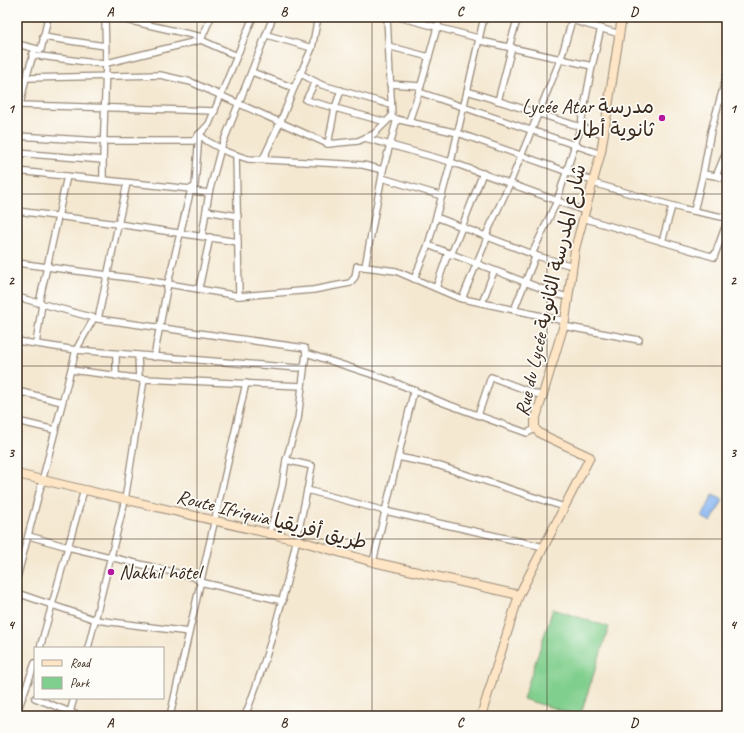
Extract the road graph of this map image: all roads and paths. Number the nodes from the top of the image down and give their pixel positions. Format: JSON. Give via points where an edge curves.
{"nodes":[{"id":1,"x":48,"y":17,"type":"edge"},
{"id":2,"x":105,"y":17,"type":"edge"},
{"id":3,"x":113,"y":17,"type":"edge"},
{"id":4,"x":211,"y":17,"type":"edge"},
{"id":5,"x":253,"y":17,"type":"edge"},
{"id":6,"x":273,"y":17,"type":"edge"},
{"id":7,"x":318,"y":17,"type":"edge"},
{"id":8,"x":387,"y":17,"type":"edge"},
{"id":9,"x":399,"y":17,"type":"edge"},
{"id":10,"x":440,"y":17,"type":"edge"},
{"id":11,"x":484,"y":17,"type":"edge"},
{"id":12,"x":518,"y":17,"type":"edge"},
{"id":13,"x":561,"y":17,"type":"edge"},
{"id":14,"x":622,"y":17,"type":"edge"},
{"id":15,"x":418,"y":20,"type":"edge"},
{"id":16,"x":572,"y":20,"type":"junction"},
{"id":17,"x":601,"y":28,"type":"junction"},
{"id":18,"x":437,"y":29,"type":"junction"},
{"id":19,"x":620,"y":34,"type":"junction"},
{"id":20,"x":267,"y":35,"type":"junction"},
{"id":21,"x":43,"y":37,"type":"junction"},
{"id":22,"x":201,"y":38,"type":"junction"},
{"id":23,"x":478,"y":38,"type":"junction"},
{"id":24,"x":17,"y":44,"type":"edge"},
{"id":25,"x":105,"y":46,"type":"junction"},
{"id":26,"x":388,"y":46,"type":"junction"},
{"id":27,"x":510,"y":47,"type":"junction"},
{"id":28,"x":312,"y":48,"type":"junction"},
{"id":29,"x":35,"y":49,"type":"junction"},
{"id":30,"x":32,"y":55,"type":"junction"},
{"id":31,"x":238,"y":56,"type":"junction"},
{"id":32,"x":429,"y":57,"type":"junction"},
{"id":33,"x":561,"y":58,"type":"junction"},
{"id":34,"x":106,"y":63,"type":"junction"},
{"id":35,"x":592,"y":66,"type":"junction"},
{"id":36,"x":252,"y":72,"type":"junction"},
{"id":37,"x":301,"y":74,"type":"junction"},
{"id":38,"x":727,"y":74,"type":"edge"},
{"id":39,"x":105,"y":76,"type":"junction"},
{"id":40,"x":26,"y":78,"type":"junction"},
{"id":41,"x":315,"y":82,"type":"junction"},
{"id":42,"x":390,"y":84,"type":"junction"},
{"id":43,"x":421,"y":86,"type":"junction"},
{"id":44,"x":294,"y":88,"type":"junction"},
{"id":45,"x":341,"y":90,"type":"junction"},
{"id":46,"x":467,"y":91,"type":"junction"},
{"id":47,"x":419,"y":92,"type":"junction"},
{"id":48,"x":222,"y":95,"type":"junction"},
{"id":49,"x":498,"y":101,"type":"junction"},
{"id":50,"x":240,"y":104,"type":"junction"},
{"id":51,"x":19,"y":106,"type":"edge"},
{"id":52,"x":104,"y":106,"type":"junction"},
{"id":53,"x":392,"y":106,"type":"junction"},
{"id":54,"x":464,"y":107,"type":"junction"},
{"id":55,"x":335,"y":108,"type":"junction"},
{"id":56,"x":215,"y":111,"type":"junction"},
{"id":57,"x":538,"y":113,"type":"junction"},
{"id":58,"x":391,"y":120,"type":"junction"},
{"id":59,"x":409,"y":121,"type":"junction"},
{"id":60,"x":280,"y":123,"type":"junction"},
{"id":61,"x":580,"y":127,"type":"junction"},
{"id":62,"x":531,"y":130,"type":"junction"},
{"id":63,"x":458,"y":133,"type":"junction"},
{"id":64,"x":199,"y":134,"type":"junction"},
{"id":65,"x":603,"y":134,"type":"junction"},
{"id":66,"x":17,"y":136,"type":"edge"},
{"id":67,"x":365,"y":138,"type":"junction"},
{"id":68,"x":102,"y":141,"type":"junction"},
{"id":69,"x":328,"y":144,"type":"junction"},
{"id":70,"x":390,"y":146,"type":"junction"},
{"id":71,"x":574,"y":146,"type":"junction"},
{"id":72,"x":220,"y":148,"type":"junction"},
{"id":73,"x":727,"y":150,"type":"edge"},
{"id":74,"x":17,"y":153,"type":"edge"},
{"id":75,"x":601,"y":154,"type":"junction"},
{"id":76,"x":236,"y":155,"type":"junction"},
{"id":77,"x":521,"y":155,"type":"junction"},
{"id":78,"x":263,"y":159,"type":"junction"},
{"id":79,"x":102,"y":160,"type":"junction"},
{"id":80,"x":451,"y":162,"type":"junction"},
{"id":81,"x":17,"y":170,"type":"edge"},
{"id":82,"x":383,"y":170,"type":"junction"},
{"id":83,"x":565,"y":172,"type":"junction"},
{"id":84,"x":482,"y":173,"type":"junction"},
{"id":85,"x":703,"y":174,"type":"junction"},
{"id":86,"x":67,"y":176,"type":"junction"},
{"id":87,"x":716,"y":176,"type":"junction"},
{"id":88,"x":382,"y":178,"type":"junction"},
{"id":89,"x":727,"y":179,"type":"edge"},
{"id":90,"x":103,"y":180,"type":"junction"},
{"id":91,"x":127,"y":182,"type":"junction"},
{"id":92,"x":593,"y":182,"type":"junction"},
{"id":93,"x":510,"y":183,"type":"junction"},
{"id":94,"x":191,"y":190,"type":"junction"},
{"id":95,"x":210,"y":193,"type":"junction"},
{"id":96,"x":442,"y":196,"type":"junction"},
{"id":97,"x":557,"y":201,"type":"junction"},
{"id":98,"x":672,"y":206,"type":"junction"},
{"id":99,"x":17,"y":211,"type":"edge"},
{"id":100,"x":206,"y":211,"type":"junction"},
{"id":101,"x":694,"y":211,"type":"junction"},
{"id":102,"x":584,"y":215,"type":"junction"},
{"id":103,"x":59,"y":216,"type":"junction"},
{"id":104,"x":238,"y":216,"type":"junction"},
{"id":105,"x":436,"y":217,"type":"junction"},
{"id":106,"x":727,"y":218,"type":"edge"},
{"id":107,"x":727,"y":222,"type":"edge"},
{"id":108,"x":118,"y":224,"type":"junction"},
{"id":109,"x":463,"y":226,"type":"junction"},
{"id":110,"x":180,"y":233,"type":"junction"},
{"id":111,"x":202,"y":236,"type":"junction"},
{"id":112,"x":487,"y":236,"type":"junction"},
{"id":113,"x":210,"y":237,"type":"junction"},
{"id":114,"x":238,"y":242,"type":"junction"},
{"id":115,"x":662,"y":242,"type":"junction"},
{"id":116,"x":428,"y":245,"type":"junction"},
{"id":117,"x":450,"y":254,"type":"junction"},
{"id":118,"x":534,"y":255,"type":"junction"},
{"id":119,"x":17,"y":263,"type":"edge"},
{"id":120,"x":476,"y":265,"type":"junction"},
{"id":121,"x":48,"y":266,"type":"junction"},
{"id":122,"x":573,"y":266,"type":"junction"},
{"id":123,"x":365,"y":267,"type":"junction"},
{"id":124,"x":494,"y":271,"type":"junction"},
{"id":125,"x":108,"y":275,"type":"junction"},
{"id":126,"x":414,"y":279,"type":"junction"},
{"id":127,"x":525,"y":282,"type":"junction"},
{"id":128,"x":168,"y":283,"type":"junction"},
{"id":129,"x":199,"y":288,"type":"junction"},
{"id":130,"x":436,"y":288,"type":"junction"},
{"id":131,"x":239,"y":296,"type":"junction"},
{"id":132,"x":17,"y":297,"type":"edge"},
{"id":133,"x":568,"y":297,"type":"junction"},
{"id":134,"x":462,"y":299,"type":"junction"},
{"id":135,"x":482,"y":303,"type":"junction"},
{"id":136,"x":40,"y":304,"type":"junction"},
{"id":137,"x":514,"y":310,"type":"junction"},
{"id":138,"x":96,"y":318,"type":"junction"},
{"id":139,"x":564,"y":323,"type":"junction"},
{"id":140,"x":160,"y":328,"type":"junction"},
{"id":141,"x":639,"y":340,"type":"dead end"},
{"id":142,"x":17,"y":341,"type":"edge"},
{"id":143,"x":36,"y":344,"type":"junction"},
{"id":144,"x":76,"y":350,"type":"junction"},
{"id":145,"x":306,"y":353,"type":"junction"},
{"id":146,"x":116,"y":354,"type":"junction"},
{"id":147,"x":138,"y":355,"type":"junction"},
{"id":148,"x":154,"y":357,"type":"junction"},
{"id":149,"x":304,"y":367,"type":"junction"},
{"id":150,"x":71,"y":370,"type":"junction"},
{"id":151,"x":116,"y":376,"type":"junction"},
{"id":152,"x":142,"y":379,"type":"junction"},
{"id":153,"x":246,"y":383,"type":"junction"},
{"id":154,"x":302,"y":386,"type":"junction"},
{"id":155,"x":414,"y":390,"type":"junction"},
{"id":156,"x":17,"y":391,"type":"edge"},
{"id":157,"x":542,"y":396,"type":"junction"},
{"id":158,"x":62,"y":402,"type":"junction"},
{"id":159,"x":478,"y":415,"type":"junction"},
{"id":160,"x":17,"y":421,"type":"edge"},
{"id":161,"x":535,"y":429,"type":"junction"},
{"id":162,"x":55,"y":430,"type":"junction"},
{"id":163,"x":398,"y":457,"type":"junction"},
{"id":164,"x":286,"y":460,"type":"junction"},
{"id":165,"x":17,"y":474,"type":"edge"},
{"id":166,"x":43,"y":480,"type":"junction"},
{"id":167,"x":84,"y":490,"type":"junction"},
{"id":168,"x":308,"y":490,"type":"junction"},
{"id":169,"x":125,"y":500,"type":"junction"},
{"id":170,"x":564,"y":506,"type":"junction"},
{"id":171,"x":385,"y":511,"type":"junction"},
{"id":172,"x":215,"y":521,"type":"junction"},
{"id":173,"x":269,"y":535,"type":"junction"},
{"id":174,"x":29,"y":536,"type":"junction"},
{"id":175,"x":297,"y":540,"type":"junction"},
{"id":176,"x":68,"y":547,"type":"junction"},
{"id":177,"x":544,"y":547,"type":"junction"},
{"id":178,"x":110,"y":558,"type":"junction"},
{"id":179,"x":373,"y":562,"type":"junction"},
{"id":180,"x":17,"y":578,"type":"edge"},
{"id":181,"x":200,"y":582,"type":"junction"},
{"id":182,"x":17,"y":592,"type":"edge"},
{"id":183,"x":519,"y":595,"type":"junction"},
{"id":184,"x":283,"y":601,"type":"junction"},
{"id":185,"x":51,"y":604,"type":"junction"},
{"id":186,"x":96,"y":620,"type":"junction"},
{"id":187,"x":189,"y":632,"type":"junction"},
{"id":188,"x":40,"y":647,"type":"edge"},
{"id":189,"x":88,"y":647,"type":"edge"},
{"id":190,"x":34,"y":667,"type":"edge"},
{"id":191,"x":24,"y":694,"type":"junction"},
{"id":192,"x":34,"y":698,"type":"edge"},
{"id":193,"x":38,"y":699,"type":"edge"},
{"id":194,"x":74,"y":699,"type":"edge"},
{"id":195,"x":17,"y":710,"type":"edge"},
{"id":196,"x":70,"y":712,"type":"junction"},
{"id":197,"x":80,"y":716,"type":"edge"},
{"id":198,"x":170,"y":716,"type":"edge"},
{"id":199,"x":246,"y":716,"type":"edge"},
{"id":200,"x":481,"y":716,"type":"edge"}],
"edges":[{"from":1,"to":21,"type":"street"},
{"from":2,"to":25,"type":"street"},
{"from":3,"to":22,"type":"street"},
{"from":4,"to":22,"type":"street"},
{"from":5,"to":31,"type":"street"},
{"from":6,"to":20,"type":"street"},
{"from":7,"to":28,"type":"street"},
{"from":8,"to":26,"type":"street"},
{"from":9,"to":15,"type":"street"},
{"from":10,"to":18,"type":"street"},
{"from":11,"to":23,"type":"street"},
{"from":12,"to":27,"type":"street"},
{"from":13,"to":16,"type":"street"},
{"from":14,"to":19,"type":"street","name":"Rue du Lycée شارع المدرسة الثانوية"},
{"from":15,"to":18,"type":"street"},
{"from":16,"to":17,"type":"street"},
{"from":16,"to":33,"type":"street"},
{"from":17,"to":19,"type":"street"},
{"from":17,"to":35,"type":"street"},
{"from":18,"to":23,"type":"street"},
{"from":18,"to":32,"type":"street"},
{"from":19,"to":65,"type":"street","name":"Rue du Lycée شارع المدرسة الثانوية"},
{"from":20,"to":28,"type":"street"},
{"from":20,"to":36,"type":"street"},
{"from":21,"to":25,"type":"street"},
{"from":21,"to":29,"type":"street","via":[[40,50]]},
{"from":22,"to":31,"type":"street"},
{"from":22,"to":34,"type":"street"},
{"from":23,"to":27,"type":"street","via":[[481,41]]},
{"from":23,"to":46,"type":"street"},
{"from":24,"to":29,"type":"street"},
{"from":25,"to":34,"type":"street"},
{"from":26,"to":32,"type":"street"},
{"from":26,"to":42,"type":"street"},
{"from":27,"to":33,"type":"street"},
{"from":27,"to":49,"type":"street"},
{"from":28,"to":37,"type":"street"},
{"from":29,"to":30,"type":"street"},
{"from":30,"to":34,"type":"street"},
{"from":30,"to":40,"type":"street"},
{"from":31,"to":48,"type":"street"},
{"from":32,"to":43,"type":"street"},
{"from":33,"to":35,"type":"street"},
{"from":33,"to":57,"type":"street"},
{"from":34,"to":39,"type":"street"},
{"from":35,"to":61,"type":"street"},
{"from":36,"to":44,"type":"street"},
{"from":36,"to":50,"type":"street"},
{"from":37,"to":41,"type":"street"},
{"from":37,"to":44,"type":"street"},
{"from":38,"to":85,"type":"street","via":[[711,131]]},
{"from":39,"to":40,"type":"street"},
{"from":39,"to":48,"type":"street","via":[[160,75],[191,82]]},
{"from":39,"to":52,"type":"street"},
{"from":40,"to":51,"type":"street"},
{"from":41,"to":45,"type":"street"},
{"from":41,"to":55,"type":"street","via":[[306,100]]},
{"from":42,"to":43,"type":"street"},
{"from":42,"to":53,"type":"street"},
{"from":43,"to":47,"type":"street"},
{"from":44,"to":60,"type":"street"},
{"from":45,"to":53,"type":"street"},
{"from":45,"to":55,"type":"street"},
{"from":46,"to":49,"type":"street"},
{"from":46,"to":54,"type":"street"},
{"from":47,"to":54,"type":"street"},
{"from":47,"to":59,"type":"street"},
{"from":48,"to":50,"type":"street"},
{"from":48,"to":56,"type":"street"},
{"from":49,"to":57,"type":"street"},
{"from":50,"to":60,"type":"street"},
{"from":50,"to":72,"type":"street"},
{"from":51,"to":52,"type":"street"},
{"from":52,"to":56,"type":"street"},
{"from":52,"to":68,"type":"street"},
{"from":53,"to":58,"type":"street"},
{"from":54,"to":62,"type":"street"},
{"from":54,"to":63,"type":"street"},
{"from":55,"to":58,"type":"street"},
{"from":55,"to":69,"type":"street"},
{"from":56,"to":64,"type":"street","via":[[209,124]]},
{"from":57,"to":61,"type":"street"},
{"from":57,"to":62,"type":"street"},
{"from":58,"to":59,"type":"street"},
{"from":58,"to":67,"type":"street"},
{"from":58,"to":70,"type":"street"},
{"from":59,"to":63,"type":"street"},
{"from":60,"to":69,"type":"street"},
{"from":60,"to":78,"type":"street"},
{"from":61,"to":65,"type":"street"},
{"from":61,"to":71,"type":"street"},
{"from":62,"to":71,"type":"street"},
{"from":62,"to":77,"type":"street"},
{"from":63,"to":77,"type":"street"},
{"from":63,"to":80,"type":"street"},
{"from":64,"to":68,"type":"street","via":[[193,141]]},
{"from":64,"to":72,"type":"street"},
{"from":64,"to":94,"type":"street","via":[[195,186]]},
{"from":65,"to":75,"type":"street","name":"Rue du Lycée شارع المدرسة الثانوية"},
{"from":66,"to":68,"type":"street"},
{"from":67,"to":69,"type":"street"},
{"from":67,"to":70,"type":"street"},
{"from":68,"to":79,"type":"street"},
{"from":70,"to":80,"type":"street"},
{"from":70,"to":82,"type":"street"},
{"from":71,"to":75,"type":"street"},
{"from":71,"to":83,"type":"street"},
{"from":72,"to":76,"type":"street"},
{"from":72,"to":95,"type":"street"},
{"from":73,"to":87,"type":"street"},
{"from":74,"to":79,"type":"street"},
{"from":75,"to":92,"type":"street","name":"Rue du Lycée شارع المدرسة الثانوية"},
{"from":76,"to":78,"type":"street","via":[[248,159]]},
{"from":76,"to":104,"type":"street"},
{"from":77,"to":83,"type":"street"},
{"from":77,"to":93,"type":"street"},
{"from":78,"to":82,"type":"street","via":[[363,165]]},
{"from":79,"to":90,"type":"street"},
{"from":80,"to":84,"type":"street"},
{"from":80,"to":96,"type":"street"},
{"from":81,"to":86,"type":"street"},
{"from":82,"to":88,"type":"street"},
{"from":83,"to":92,"type":"street"},
{"from":83,"to":97,"type":"street"},
{"from":84,"to":93,"type":"street"},
{"from":84,"to":109,"type":"street"},
{"from":85,"to":87,"type":"street"},
{"from":85,"to":101,"type":"street"},
{"from":86,"to":90,"type":"street"},
{"from":86,"to":103,"type":"street"},
{"from":87,"to":89,"type":"street"},
{"from":88,"to":96,"type":"street"},
{"from":88,"to":123,"type":"street"},
{"from":90,"to":91,"type":"street"},
{"from":91,"to":94,"type":"street"},
{"from":91,"to":108,"type":"street"},
{"from":92,"to":98,"type":"street"},
{"from":92,"to":102,"type":"street","name":"Rue du Lycée شارع المدرسة الثانوية"},
{"from":93,"to":97,"type":"street"},
{"from":93,"to":112,"type":"street"},
{"from":94,"to":95,"type":"street"},
{"from":94,"to":110,"type":"street"},
{"from":95,"to":100,"type":"street"},
{"from":96,"to":105,"type":"street"},
{"from":97,"to":102,"type":"street"},
{"from":97,"to":118,"type":"street"},
{"from":98,"to":101,"type":"street"},
{"from":98,"to":115,"type":"street"},
{"from":99,"to":103,"type":"street"},
{"from":100,"to":104,"type":"street"},
{"from":100,"to":111,"type":"street"},
{"from":101,"to":106,"type":"street"},
{"from":102,"to":115,"type":"street"},
{"from":102,"to":122,"type":"street","name":"Rue du Lycée شارع المدرسة الثانوية"},
{"from":103,"to":108,"type":"street"},
{"from":103,"to":121,"type":"street"},
{"from":104,"to":114,"type":"street"},
{"from":105,"to":109,"type":"street"},
{"from":105,"to":116,"type":"street"},
{"from":107,"to":115,"type":"street","via":[[714,257]]},
{"from":108,"to":110,"type":"street"},
{"from":108,"to":125,"type":"street"},
{"from":109,"to":112,"type":"street"},
{"from":109,"to":117,"type":"street"},
{"from":110,"to":111,"type":"street"},
{"from":110,"to":128,"type":"street"},
{"from":111,"to":113,"type":"street"},
{"from":112,"to":118,"type":"street"},
{"from":112,"to":120,"type":"street"},
{"from":113,"to":114,"type":"street"},
{"from":113,"to":129,"type":"street"},
{"from":114,"to":131,"type":"street"},
{"from":116,"to":117,"type":"street"},
{"from":116,"to":126,"type":"street"},
{"from":117,"to":120,"type":"street"},
{"from":117,"to":130,"type":"street"},
{"from":118,"to":122,"type":"street"},
{"from":118,"to":127,"type":"street"},
{"from":119,"to":121,"type":"street"},
{"from":120,"to":124,"type":"street"},
{"from":120,"to":134,"type":"street"},
{"from":121,"to":125,"type":"street"},
{"from":121,"to":136,"type":"street"},
{"from":122,"to":133,"type":"street","name":"Rue du Lycée شارع المدرسة الثانوية"},
{"from":123,"to":126,"type":"street","via":[[396,271]]},
{"from":123,"to":131,"type":"street","via":[[357,266],[355,277],[350,283],[313,290]]},
{"from":124,"to":127,"type":"street"},
{"from":124,"to":135,"type":"street"},
{"from":125,"to":128,"type":"street"},
{"from":125,"to":138,"type":"street"},
{"from":126,"to":130,"type":"street"},
{"from":127,"to":133,"type":"street"},
{"from":127,"to":137,"type":"street"},
{"from":128,"to":129,"type":"street"},
{"from":128,"to":140,"type":"street"},
{"from":129,"to":131,"type":"street"},
{"from":130,"to":134,"type":"street"},
{"from":132,"to":136,"type":"street"},
{"from":133,"to":139,"type":"street","name":"Rue du Lycée شارع المدرسة الثانوية"},
{"from":134,"to":135,"type":"street"},
{"from":135,"to":137,"type":"street"},
{"from":136,"to":138,"type":"street"},
{"from":136,"to":143,"type":"street"},
{"from":137,"to":139,"type":"street"},
{"from":138,"to":140,"type":"street"},
{"from":138,"to":144,"type":"street"},
{"from":139,"to":141,"type":"street"},
{"from":139,"to":157,"type":"street","name":"Rue du Lycée شارع المدرسة الثانوية"},
{"from":140,"to":145,"type":"street","via":[[305,348]]},
{"from":140,"to":148,"type":"street"},
{"from":142,"to":143,"type":"street"},
{"from":143,"to":144,"type":"street"},
{"from":144,"to":146,"type":"street"},
{"from":144,"to":150,"type":"street"},
{"from":145,"to":149,"type":"street"},
{"from":145,"to":155,"type":"street"},
{"from":146,"to":147,"type":"street"},
{"from":146,"to":151,"type":"street"},
{"from":147,"to":148,"type":"street"},
{"from":147,"to":152,"type":"street"},
{"from":148,"to":149,"type":"street"},
{"from":149,"to":154,"type":"street"},
{"from":150,"to":151,"type":"street"},
{"from":150,"to":158,"type":"street"},
{"from":151,"to":152,"type":"street"},
{"from":152,"to":153,"type":"street"},
{"from":152,"to":169,"type":"street"},
{"from":153,"to":154,"type":"street"},
{"from":153,"to":172,"type":"street"},
{"from":154,"to":164,"type":"street","via":[[298,419]]},
{"from":155,"to":159,"type":"street"},
{"from":155,"to":163,"type":"street"},
{"from":156,"to":158,"type":"street"},
{"from":157,"to":159,"type":"street","via":[[491,378]]},
{"from":157,"to":161,"type":"street","name":"Rue du Lycée شارع المدرسة الثانوية"},
{"from":158,"to":162,"type":"street"},
{"from":159,"to":161,"type":"street","via":[[527,433]]},
{"from":160,"to":162,"type":"street"},
{"from":161,"to":170,"type":"street","via":[[590,457]]},
{"from":162,"to":166,"type":"street"},
{"from":163,"to":170,"type":"street","via":[[437,465]]},
{"from":163,"to":171,"type":"street"},
{"from":164,"to":168,"type":"street","via":[[312,466]]},
{"from":164,"to":173,"type":"street","via":[[282,487]]},
{"from":165,"to":166,"type":"street","name":"Route Ifriquia طريق أفريقيا"},
{"from":166,"to":167,"type":"street","name":"Route Ifriquia طريق أفريقيا"},
{"from":166,"to":174,"type":"street"},
{"from":167,"to":169,"type":"street","name":"Route Ifriquia طريق أفريقيا"},
{"from":167,"to":176,"type":"street"},
{"from":168,"to":171,"type":"street"},
{"from":168,"to":175,"type":"street"},
{"from":169,"to":172,"type":"street","name":"Route Ifriquia طريق أفريقيا"},
{"from":169,"to":178,"type":"street"},
{"from":170,"to":177,"type":"street"},
{"from":171,"to":177,"type":"street"},
{"from":171,"to":179,"type":"street"},
{"from":172,"to":173,"type":"street","name":"Route Ifriquia طريق أفريقيا"},
{"from":172,"to":181,"type":"street"},
{"from":173,"to":175,"type":"street","name":"Route Ifriquia طريق أفريقيا"},
{"from":174,"to":176,"type":"street"},
{"from":174,"to":180,"type":"street"},
{"from":175,"to":179,"type":"street","name":"Route Ifriquia طريق أفريقيا"},
{"from":175,"to":184,"type":"street"},
{"from":176,"to":178,"type":"street"},
{"from":176,"to":185,"type":"street"},
{"from":177,"to":183,"type":"street"},
{"from":178,"to":181,"type":"street","via":[[194,577]]},
{"from":178,"to":186,"type":"street"},
{"from":179,"to":183,"type":"street","name":"Route Ifriquia طريق أفريقيا"},
{"from":181,"to":184,"type":"street"},
{"from":181,"to":187,"type":"street"},
{"from":182,"to":185,"type":"street"},
{"from":183,"to":200,"type":"street"},
{"from":184,"to":199,"type":"street"},
{"from":185,"to":186,"type":"street"},
{"from":185,"to":188,"type":"street"},
{"from":186,"to":187,"type":"street"},
{"from":186,"to":189,"type":"street"},
{"from":187,"to":198,"type":"street"},
{"from":190,"to":191,"type":"street"},
{"from":191,"to":192,"type":"street"},
{"from":191,"to":195,"type":"street"},
{"from":193,"to":196,"type":"street"},
{"from":194,"to":196,"type":"street"},
{"from":196,"to":197,"type":"street"}]}
